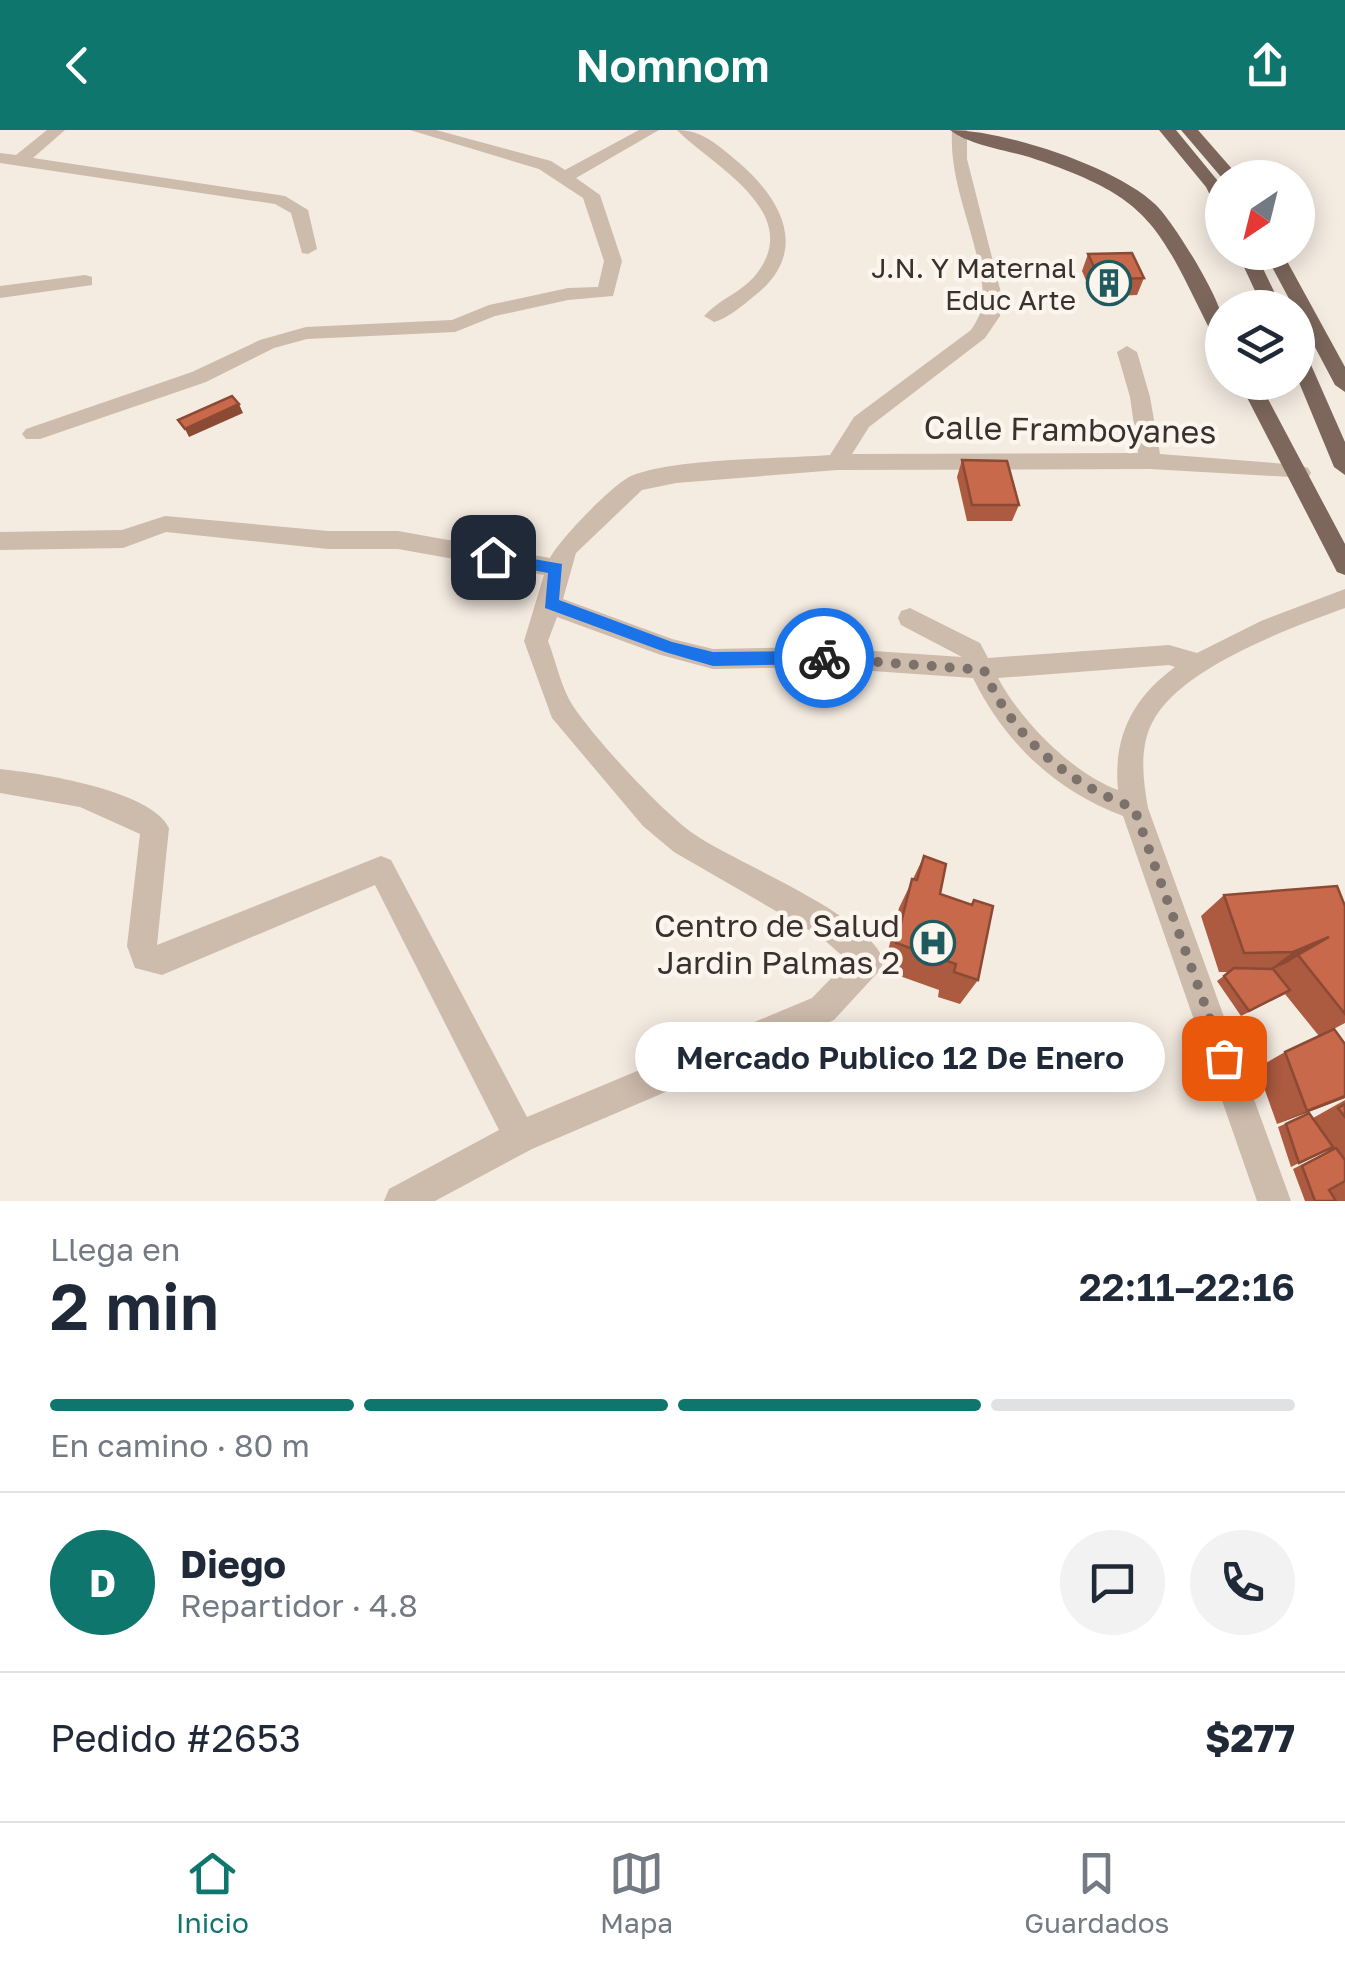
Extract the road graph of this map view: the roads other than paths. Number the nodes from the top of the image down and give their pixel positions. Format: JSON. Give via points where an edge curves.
{"nodes":[{"id":1,"x":57,"y":130,"type":"edge"},
{"id":2,"x":418,"y":130,"type":"edge"},
{"id":3,"x":651,"y":130,"type":"edge"},
{"id":4,"x":685,"y":130,"type":"edge"},
{"id":5,"x":959,"y":130,"type":"edge"},
{"id":6,"x":1166,"y":130,"type":"edge"},
{"id":7,"x":1189,"y":130,"type":"edge"},
{"id":8,"x":0,"y":158,"type":"edge"},
{"id":9,"x":1216,"y":160,"type":"edge"},
{"id":10,"x":18,"y":162,"type":"junction"},
{"id":11,"x":567,"y":176,"type":"junction"},
{"id":12,"x":1205,"y":176,"type":"edge"},
{"id":13,"x":308,"y":249,"type":"dead end"},
{"id":14,"x":1284,"y":270,"type":"edge"},
{"id":15,"x":86,"y":281,"type":"dead end"},
{"id":16,"x":0,"y":292,"type":"edge"},
{"id":17,"x":1205,"y":304,"type":"edge"},
{"id":18,"x":714,"y":316,"type":"dead end"},
{"id":19,"x":1127,"y":352,"type":"dead end"},
{"id":20,"x":1338,"y":355,"type":"edge"},
{"id":21,"x":1345,"y":385,"type":"edge"},
{"id":22,"x":1315,"y":397,"type":"edge"},
{"id":23,"x":1260,"y":400,"type":"edge"},
{"id":24,"x":33,"y":434,"type":"dead end"},
{"id":25,"x":1150,"y":460,"type":"junction"},
{"id":26,"x":837,"y":462,"type":"junction"},
{"id":27,"x":1345,"y":467,"type":"edge"},
{"id":28,"x":1300,"y":473,"type":"junction"},
{"id":29,"x":0,"y":542,"type":"edge"},
{"id":30,"x":1345,"y":566,"type":"edge"},
{"id":31,"x":557,"y":568,"type":"junction"},
{"id":32,"x":1345,"y":598,"type":"edge"},
{"id":33,"x":550,"y":604,"type":"junction"},
{"id":34,"x":910,"y":618,"type":"dead end"},
{"id":35,"x":1200,"y":664,"type":"junction"},
{"id":36,"x":984,"y":670,"type":"junction"},
{"id":37,"x":0,"y":781,"type":"edge"},
{"id":38,"x":1134,"y":808,"type":"junction"},
{"id":39,"x":520,"y":1137,"type":"junction"},
{"id":40,"x":401,"y":1201,"type":"edge"},
{"id":41,"x":1274,"y":1201,"type":"edge"}],
"edges":[{"from":1,"to":10,"type":"street"},
{"from":2,"to":11,"type":"street"},
{"from":3,"to":11,"type":"street"},
{"from":4,"to":18,"type":"street","via":[[730,161],[764,197],[778,232],[776,257],[762,279]]},
{"from":5,"to":17,"type":"main road","via":[[1132,194],[1152,210]]},
{"from":5,"to":26,"type":"street","name":"Calle Framboyanes","via":[[959,160],[992,293],[990,316],[978,334],[862,422]]},
{"from":6,"to":12,"type":"main road"},
{"from":7,"to":9,"type":"main road"},
{"from":8,"to":10,"type":"street"},
{"from":10,"to":13,"type":"street","via":[[279,200],[298,210]]},
{"from":11,"to":24,"type":"street","via":[[592,195],[613,261],[606,292],[552,297],[455,326],[306,333],[199,378]]},
{"from":14,"to":20,"type":"main road"},
{"from":15,"to":16,"type":"street"},
{"from":19,"to":25,"type":"street"},
{"from":20,"to":21,"type":"main road"},
{"from":22,"to":27,"type":"main road"},
{"from":23,"to":28,"type":"main road"},
{"from":25,"to":26,"type":"street","name":"Calle Framboyanes"},
{"from":25,"to":28,"type":"street","name":"Calle Framboyanes"},
{"from":26,"to":31,"type":"street","name":"Calle Framboyanes","via":[[635,484],[568,548]]},
{"from":28,"to":30,"type":"main road"},
{"from":29,"to":31,"type":"street","via":[[123,540],[166,524],[398,540]]},
{"from":31,"to":33,"type":"street","name":"Calle Framboyanes"},
{"from":32,"to":35,"type":"street"},
{"from":33,"to":36,"type":"street","via":[[713,659],[815,657]]},
{"from":33,"to":39,"type":"street","name":"Calle Framboyanes","via":[[536,641],[561,710],[653,817],[684,843],[831,927],[869,960],[824,1009]]},
{"from":34,"to":36,"type":"street","via":[[971,650]]},
{"from":35,"to":36,"type":"street","via":[[1170,655]]},
{"from":35,"to":38,"type":"street","via":[[1150,703],[1133,736],[1128,770]]},
{"from":36,"to":38,"type":"street","via":[[998,703],[1050,761],[1093,793]]},
{"from":37,"to":39,"type":"street","via":[[45,785],[134,814],[155,828],[146,958],[162,960],[381,869]]},
{"from":38,"to":41,"type":"street"},
{"from":39,"to":40,"type":"street"}]}
